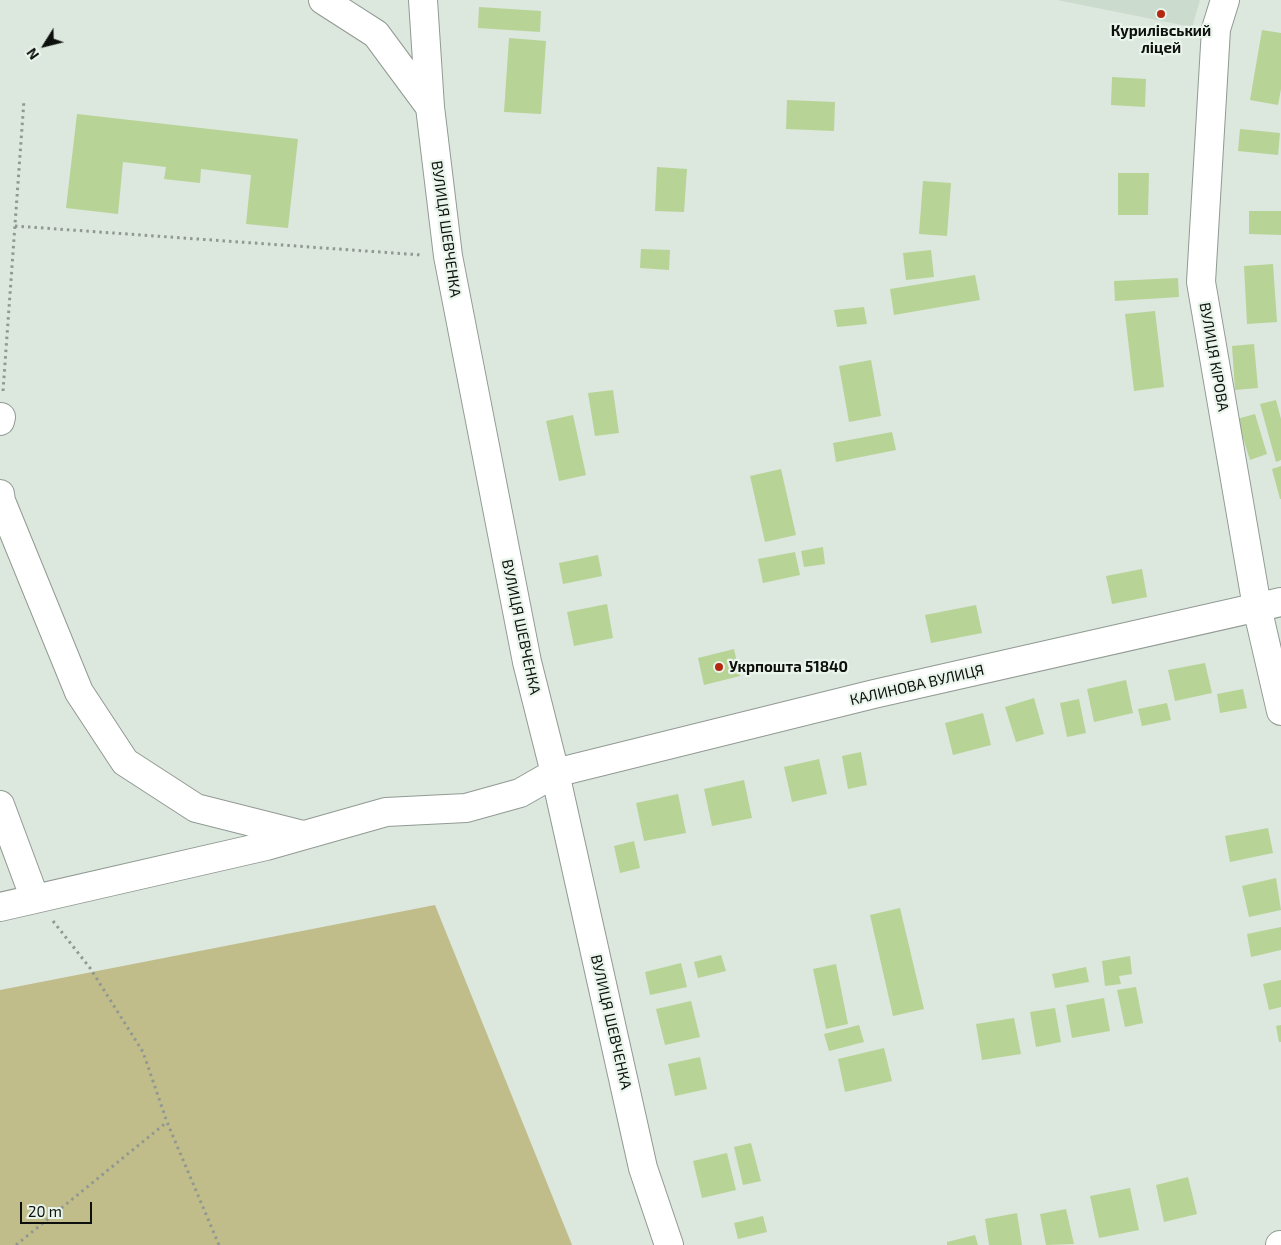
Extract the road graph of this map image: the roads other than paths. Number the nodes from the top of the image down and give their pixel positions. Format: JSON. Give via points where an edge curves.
{"nodes":[{"id":1,"x":323,"y":0,"type":"edge"},
{"id":2,"x":423,"y":0,"type":"edge"},
{"id":3,"x":1225,"y":0,"type":"edge"},
{"id":4,"x":430,"y":106,"type":"junction"},
{"id":5,"x":0,"y":494,"type":"edge"},
{"id":6,"x":1269,"y":605,"type":"edge"},
{"id":7,"x":1281,"y":711,"type":"edge"},
{"id":8,"x":555,"y":773,"type":"junction"},
{"id":9,"x":0,"y":805,"type":"edge"},
{"id":10,"x":304,"y":835,"type":"junction"},
{"id":11,"x":35,"y":899,"type":"junction"},
{"id":12,"x":0,"y":906,"type":"edge"},
{"id":13,"x":669,"y":1245,"type":"edge"}],
"edges":[{"from":1,"to":4,"type":"street","via":[[376,34]]},
{"from":2,"to":4,"type":"street","name":"ВУЛИЦЯ ШЕВЧЕНКА"},
{"from":3,"to":6,"type":"street","name":"ВУЛИЦЯ КІРОВА","via":[[1216,29],[1201,282]]},
{"from":4,"to":8,"type":"street","name":"ВУЛИЦЯ ШЕВЧЕНКА","via":[[448,256],[527,662]]},
{"from":5,"to":10,"type":"street","via":[[79,692],[125,762],[196,808]]},
{"from":6,"to":7,"type":"street","name":"ВУЛИЦЯ КІРОВА"},
{"from":6,"to":8,"type":"street","name":"КАЛИНОВА ВУЛИЦЯ","via":[[874,694]]},
{"from":8,"to":10,"type":"street","name":"КАЛИНОВА ВУЛИЦЯ","via":[[520,793],[466,808],[386,812]]},
{"from":8,"to":13,"type":"street","name":"ВУЛИЦЯ ШЕВЧЕНКА","via":[[643,1168]]},
{"from":9,"to":11,"type":"street"},
{"from":10,"to":11,"type":"street","name":"КАЛИНОВА ВУЛИЦЯ"},
{"from":11,"to":12,"type":"street"}]}
